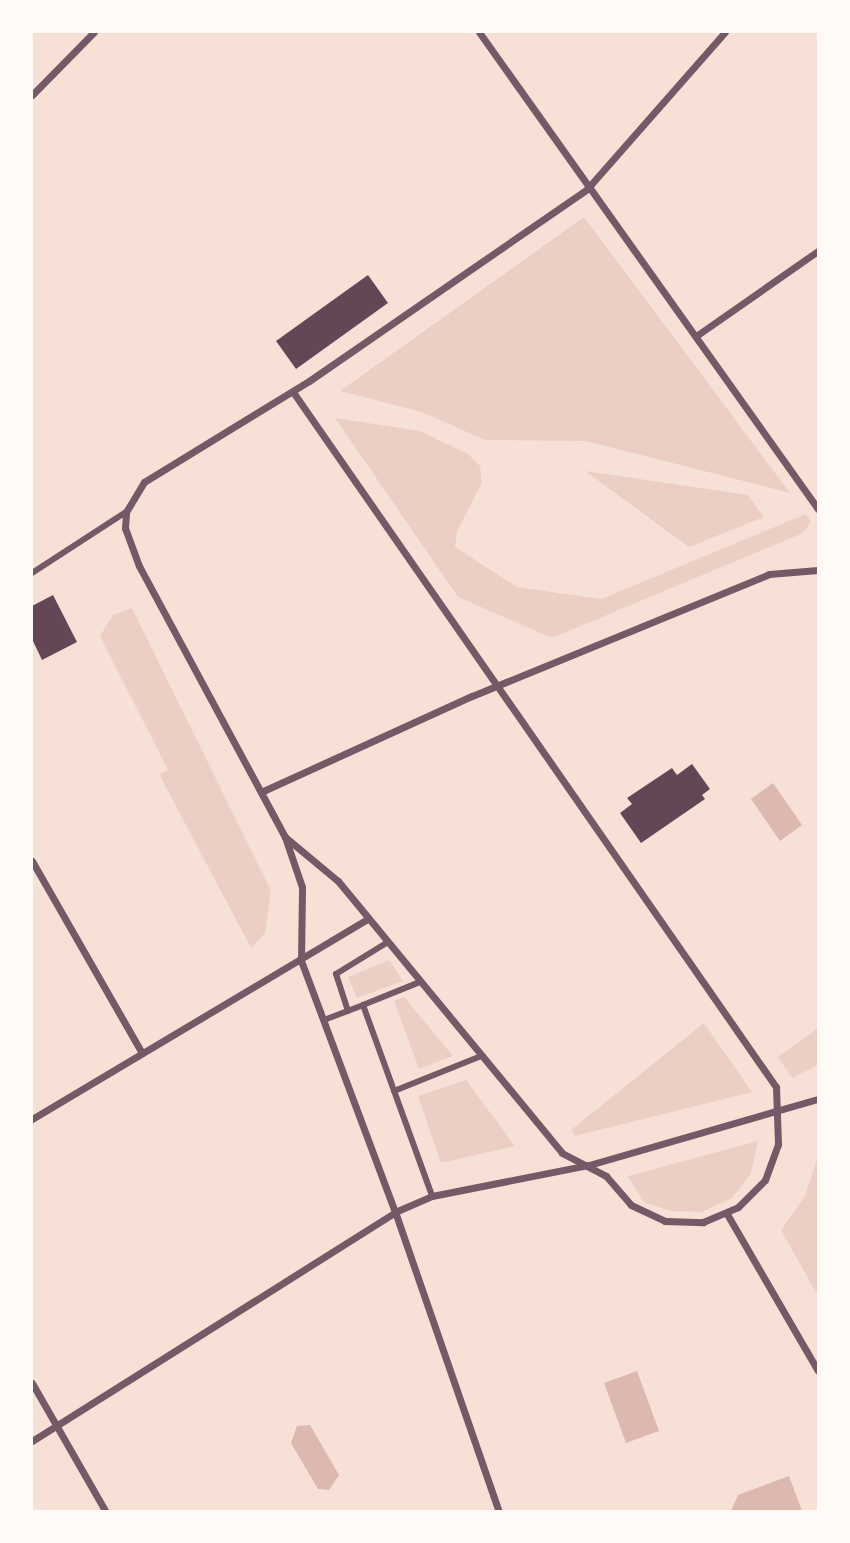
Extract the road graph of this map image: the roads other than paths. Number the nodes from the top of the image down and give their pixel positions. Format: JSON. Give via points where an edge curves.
{"nodes":[{"id":1,"x":94,"y":32,"type":"edge"},
{"id":2,"x":725,"y":32,"type":"edge"},
{"id":3,"x":479,"y":34,"type":"edge"},
{"id":4,"x":32,"y":95,"type":"edge"},
{"id":5,"x":587,"y":189,"type":"junction"},
{"id":6,"x":818,"y":251,"type":"edge"},
{"id":7,"x":696,"y":336,"type":"junction"},
{"id":8,"x":293,"y":392,"type":"junction"},
{"id":9,"x":818,"y":509,"type":"edge"},
{"id":10,"x":126,"y":512,"type":"junction"},
{"id":11,"x":818,"y":569,"type":"edge"},
{"id":12,"x":32,"y":573,"type":"edge"},
{"id":13,"x":499,"y":684,"type":"junction"},
{"id":14,"x":261,"y":792,"type":"junction"},
{"id":15,"x":285,"y":837,"type":"junction"},
{"id":16,"x":32,"y":861,"type":"edge"},
{"id":17,"x":368,"y":919,"type":"junction"},
{"id":18,"x":388,"y":942,"type":"junction"},
{"id":19,"x":301,"y":961,"type":"junction"},
{"id":20,"x":420,"y":982,"type":"junction"},
{"id":21,"x":363,"y":1005,"type":"junction"},
{"id":22,"x":348,"y":1011,"type":"junction"},
{"id":23,"x":324,"y":1020,"type":"junction"},
{"id":24,"x":142,"y":1053,"type":"junction"},
{"id":25,"x":481,"y":1056,"type":"junction"},
{"id":26,"x":394,"y":1091,"type":"junction"},
{"id":27,"x":818,"y":1099,"type":"edge"},
{"id":28,"x":780,"y":1113,"type":"junction"},
{"id":29,"x":32,"y":1119,"type":"edge"},
{"id":30,"x":589,"y":1165,"type":"junction"},
{"id":31,"x":432,"y":1196,"type":"junction"},
{"id":32,"x":395,"y":1212,"type":"junction"},
{"id":33,"x":727,"y":1214,"type":"junction"},
{"id":34,"x":818,"y":1371,"type":"edge"},
{"id":35,"x":32,"y":1383,"type":"edge"},
{"id":36,"x":57,"y":1426,"type":"junction"},
{"id":37,"x":32,"y":1441,"type":"edge"},
{"id":38,"x":106,"y":1511,"type":"edge"},
{"id":39,"x":499,"y":1511,"type":"edge"}],
"edges":[{"from":1,"to":4,"type":"street"},
{"from":2,"to":5,"type":"street"},
{"from":3,"to":5,"type":"street"},
{"from":5,"to":7,"type":"street"},
{"from":5,"to":8,"type":"street"},
{"from":6,"to":7,"type":"street"},
{"from":7,"to":9,"type":"street"},
{"from":8,"to":10,"type":"street","via":[[144,482]]},
{"from":8,"to":13,"type":"street"},
{"from":10,"to":12,"type":"street"},
{"from":10,"to":14,"type":"street","via":[[125,528],[139,566]]},
{"from":11,"to":13,"type":"street","via":[[769,575]]},
{"from":13,"to":14,"type":"street"},
{"from":13,"to":28,"type":"street","via":[[776,1087]]},
{"from":14,"to":15,"type":"street"},
{"from":15,"to":17,"type":"street","via":[[338,881]]},
{"from":15,"to":19,"type":"street","via":[[302,887]]},
{"from":16,"to":24,"type":"street"},
{"from":17,"to":18,"type":"street"},
{"from":17,"to":19,"type":"street"},
{"from":18,"to":20,"type":"street"},
{"from":18,"to":22,"type":"street","via":[[335,974]]},
{"from":19,"to":23,"type":"street"},
{"from":19,"to":24,"type":"street"},
{"from":20,"to":21,"type":"street"},
{"from":20,"to":25,"type":"street"},
{"from":21,"to":22,"type":"street"},
{"from":21,"to":26,"type":"street"},
{"from":22,"to":23,"type":"street"},
{"from":23,"to":32,"type":"street"},
{"from":24,"to":29,"type":"street"},
{"from":25,"to":26,"type":"street"},
{"from":25,"to":30,"type":"street","via":[[562,1153]]},
{"from":26,"to":31,"type":"street"},
{"from":27,"to":28,"type":"street"},
{"from":28,"to":30,"type":"street"},
{"from":28,"to":33,"type":"street","via":[[775,1157],[765,1180]]},
{"from":30,"to":31,"type":"street"},
{"from":30,"to":33,"type":"street","via":[[631,1205],[653,1217],[690,1223]]},
{"from":31,"to":32,"type":"street"},
{"from":32,"to":36,"type":"street"},
{"from":32,"to":39,"type":"street"},
{"from":33,"to":34,"type":"street"},
{"from":35,"to":36,"type":"street"},
{"from":36,"to":37,"type":"street"},
{"from":36,"to":38,"type":"street"}]}
